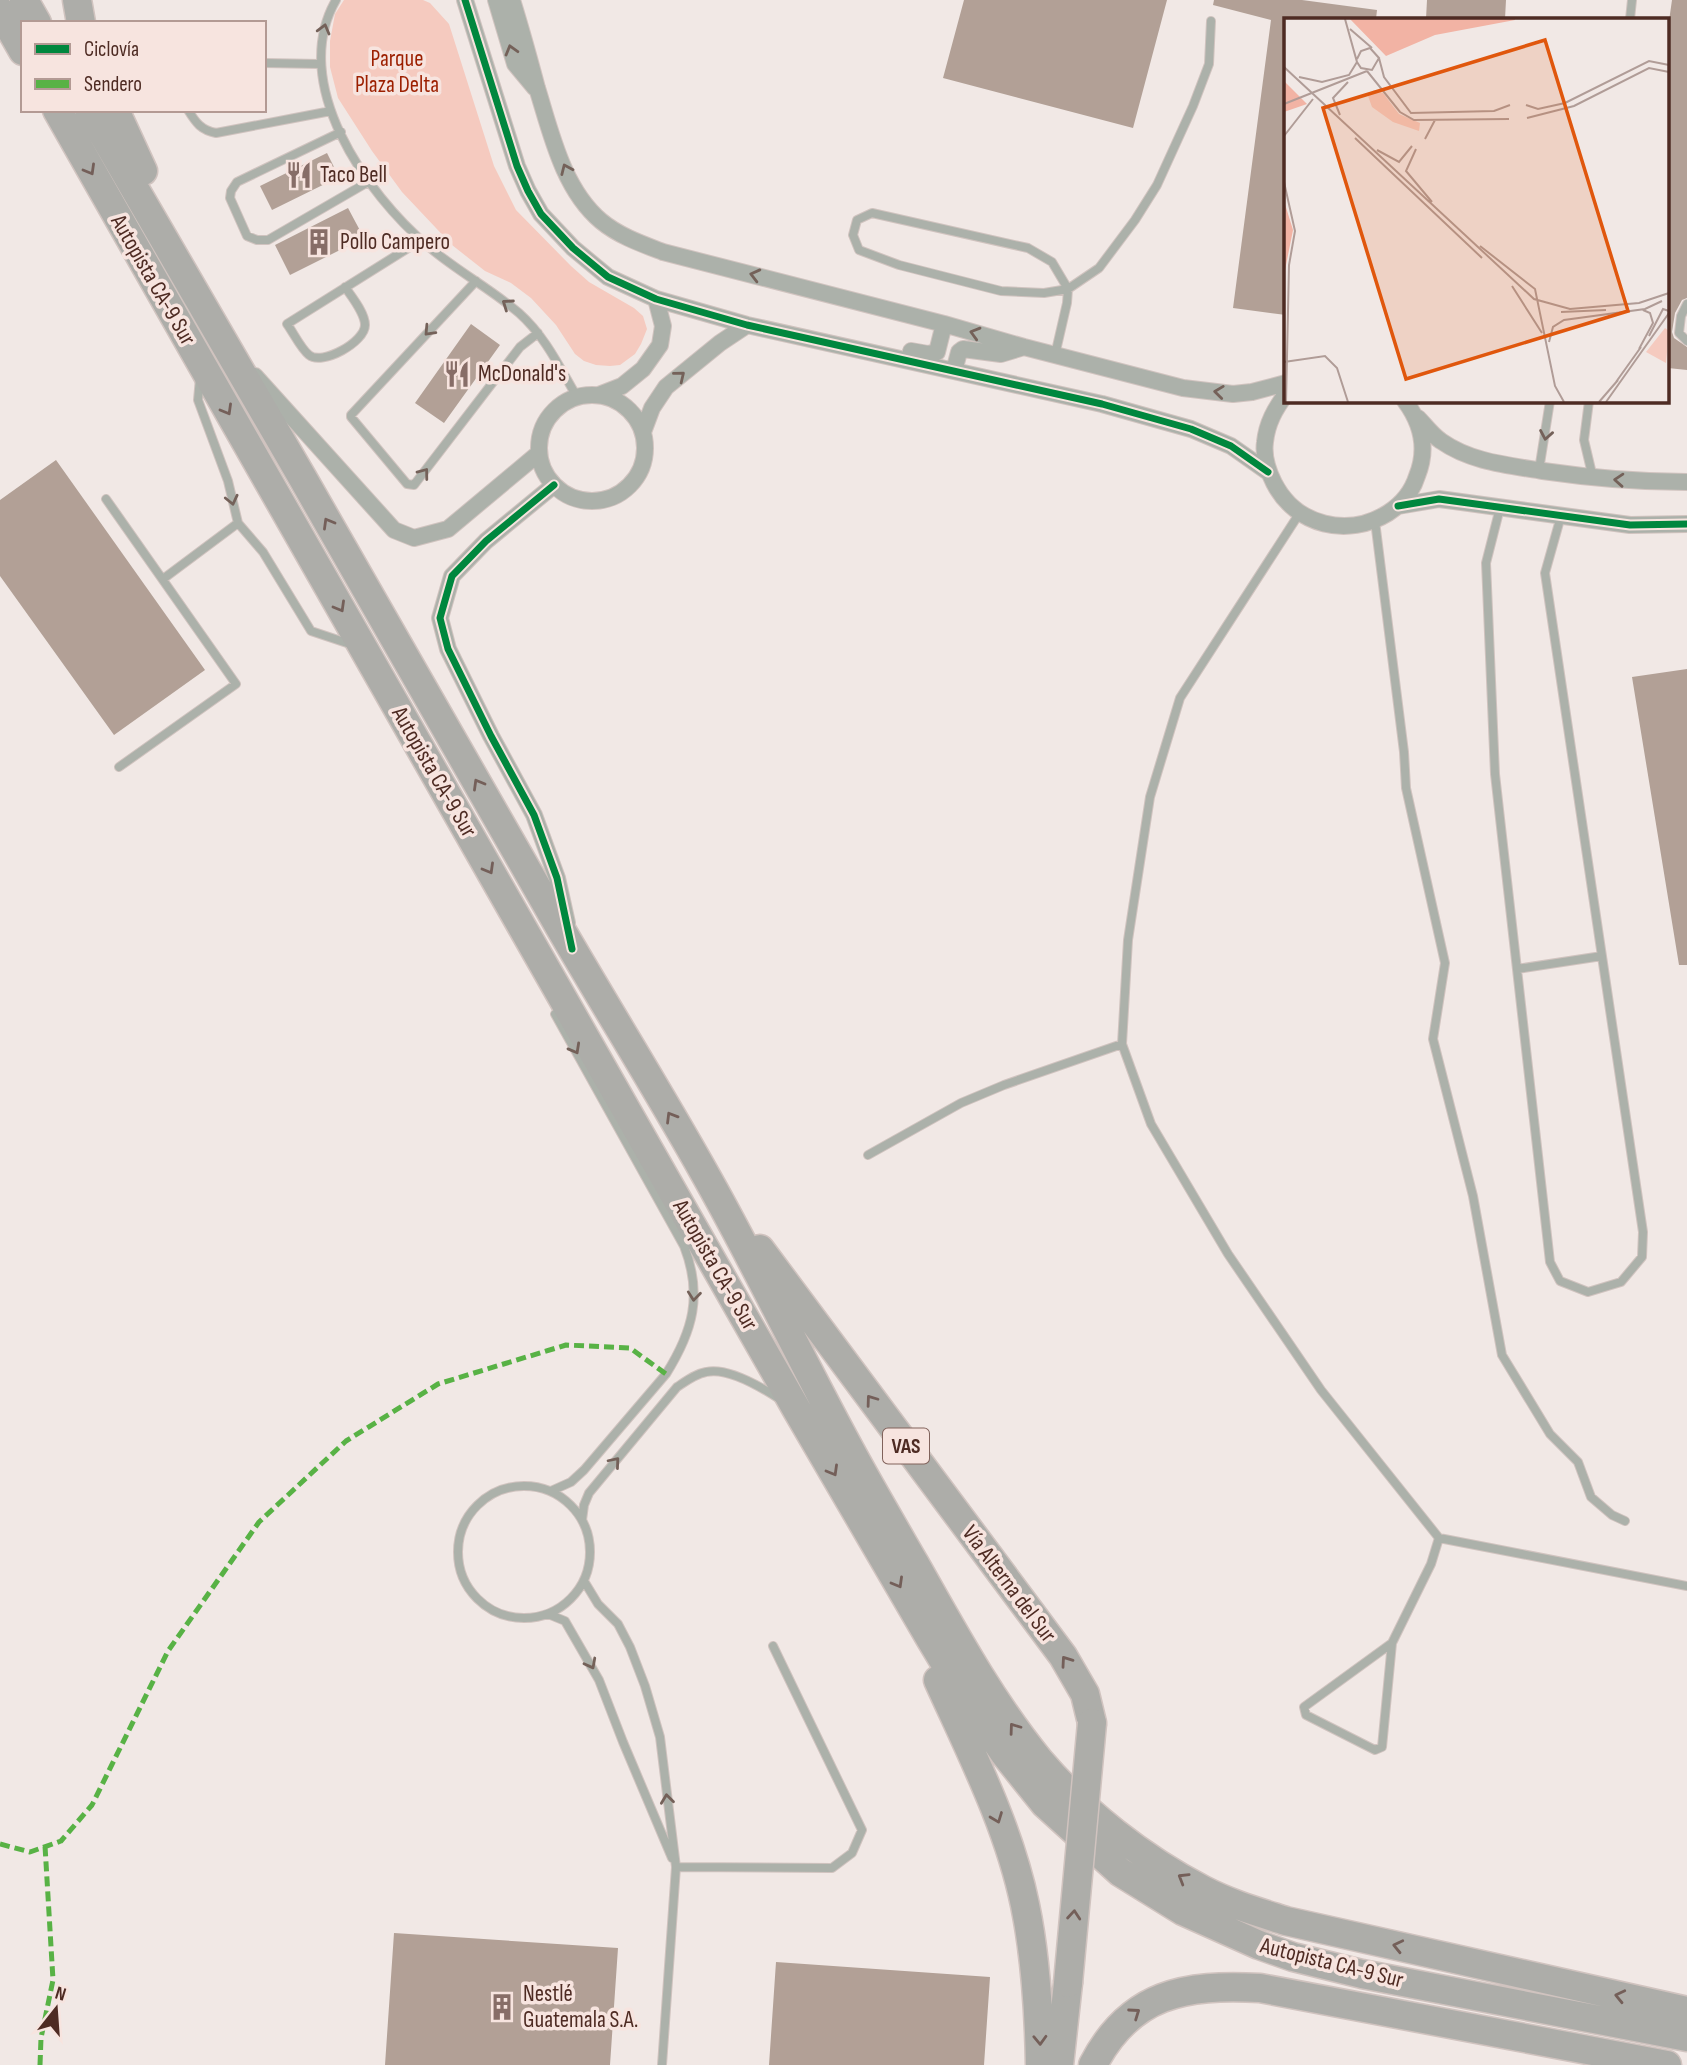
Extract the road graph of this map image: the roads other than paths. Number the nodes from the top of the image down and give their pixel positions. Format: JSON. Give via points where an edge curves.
{"nodes":[{"id":1,"x":24,"y":0,"type":"edge"},
{"id":2,"x":77,"y":0,"type":"edge"},
{"id":3,"x":336,"y":0,"type":"edge"},
{"id":4,"x":496,"y":0,"type":"edge"},
{"id":5,"x":512,"y":0,"type":"edge"},
{"id":6,"x":1632,"y":0,"type":"edge"},
{"id":7,"x":464,"y":2,"type":"edge"},
{"id":8,"x":0,"y":11,"type":"edge"},
{"id":9,"x":1630,"y":18,"type":"edge"},
{"id":10,"x":36,"y":21,"type":"edge"},
{"id":11,"x":81,"y":21,"type":"edge"},
{"id":12,"x":1211,"y":21,"type":"dead end"},
{"id":13,"x":21,"y":48,"type":"edge"},
{"id":14,"x":266,"y":63,"type":"edge"},
{"id":15,"x":320,"y":64,"type":"junction"},
{"id":16,"x":539,"y":92,"type":"junction"},
{"id":17,"x":331,"y":111,"type":"junction"},
{"id":18,"x":58,"y":112,"type":"edge"},
{"id":19,"x":90,"y":112,"type":"edge"},
{"id":20,"x":116,"y":112,"type":"edge"},
{"id":21,"x":189,"y":112,"type":"edge"},
{"id":22,"x":341,"y":132,"type":"junction"},
{"id":23,"x":368,"y":182,"type":"junction"},
{"id":24,"x":421,"y":240,"type":"junction"},
{"id":25,"x":476,"y":281,"type":"junction"},
{"id":26,"x":345,"y":287,"type":"junction"},
{"id":27,"x":1068,"y":289,"type":"junction"},
{"id":28,"x":656,"y":299,"type":"junction"},
{"id":29,"x":1687,"y":304,"type":"edge"},
{"id":30,"x":205,"y":307,"type":"junction"},
{"id":31,"x":944,"y":324,"type":"junction"},
{"id":32,"x":747,"y":325,"type":"junction"},
{"id":33,"x":538,"y":333,"type":"junction"},
{"id":34,"x":224,"y":341,"type":"junction"},
{"id":35,"x":1687,"y":341,"type":"edge"},
{"id":36,"x":1024,"y":347,"type":"junction"},
{"id":37,"x":856,"y":349,"type":"junction"},
{"id":38,"x":1055,"y":355,"type":"junction"},
{"id":39,"x":201,"y":364,"type":"junction"},
{"id":40,"x":954,"y":371,"type":"junction"},
{"id":41,"x":1284,"y":383,"type":"edge"},
{"id":42,"x":599,"y":395,"type":"junction"},
{"id":43,"x":577,"y":397,"type":"junction"},
{"id":44,"x":1284,"y":397,"type":"edge"},
{"id":45,"x":1406,"y":402,"type":"edge"},
{"id":46,"x":1550,"y":402,"type":"edge"},
{"id":47,"x":1589,"y":402,"type":"edge"},
{"id":48,"x":1416,"y":416,"type":"junction"},
{"id":49,"x":642,"y":432,"type":"junction"},
{"id":50,"x":539,"y":453,"type":"junction"},
{"id":51,"x":1539,"y":470,"type":"junction"},
{"id":52,"x":1268,"y":472,"type":"junction"},
{"id":53,"x":1593,"y":478,"type":"junction"},
{"id":54,"x":1687,"y":482,"type":"edge"},
{"id":55,"x":554,"y":485,"type":"junction"},
{"id":56,"x":106,"y":499,"type":"dead end"},
{"id":57,"x":1398,"y":506,"type":"junction"},
{"id":58,"x":1500,"y":508,"type":"junction"},
{"id":59,"x":1299,"y":514,"type":"junction"},
{"id":60,"x":1561,"y":516,"type":"junction"},
{"id":61,"x":1376,"y":521,"type":"junction"},
{"id":62,"x":238,"y":523,"type":"junction"},
{"id":63,"x":1687,"y":524,"type":"edge"},
{"id":64,"x":163,"y":579,"type":"junction"},
{"id":65,"x":363,"y":648,"type":"junction"},
{"id":66,"x":119,"y":767,"type":"dead end"},
{"id":67,"x":572,"y":949,"type":"junction"},
{"id":68,"x":1602,"y":956,"type":"junction"},
{"id":69,"x":1517,"y":969,"type":"junction"},
{"id":70,"x":556,"y":987,"type":"junction"},
{"id":71,"x":1122,"y":1044,"type":"junction"},
{"id":72,"x":868,"y":1155,"type":"dead end"},
{"id":73,"x":706,"y":1176,"type":"junction"},
{"id":74,"x":797,"y":1410,"type":"junction"},
{"id":75,"x":551,"y":1492,"type":"junction"},
{"id":76,"x":582,"y":1520,"type":"junction"},
{"id":77,"x":1625,"y":1521,"type":"dead end"},
{"id":78,"x":1439,"y":1538,"type":"junction"},
{"id":79,"x":584,"y":1581,"type":"junction"},
{"id":80,"x":1687,"y":1586,"type":"edge"},
{"id":81,"x":548,"y":1614,"type":"junction"},
{"id":82,"x":931,"y":1640,"type":"junction"},
{"id":83,"x":1392,"y":1643,"type":"junction"},
{"id":84,"x":773,"y":1646,"type":"dead end"},
{"id":85,"x":676,"y":1867,"type":"junction"},
{"id":86,"x":1362,"y":1974,"type":"junction"},
{"id":87,"x":1687,"y":2011,"type":"edge"},
{"id":88,"x":1687,"y":2037,"type":"edge"},
{"id":89,"x":1661,"y":2064,"type":"edge"},
{"id":90,"x":662,"y":2065,"type":"edge"},
{"id":91,"x":1041,"y":2065,"type":"edge"},
{"id":92,"x":1059,"y":2065,"type":"edge"},
{"id":93,"x":1093,"y":2065,"type":"edge"}],
"edges":[{"from":1,"to":10,"type":"highway"},
{"from":2,"to":11,"type":"highway"},
{"from":15,"to":3,"type":"lane","one_way":true,"via":[[324,25]]},
{"from":16,"to":4,"type":"street","one_way":true,"via":[[515,65]]},
{"from":5,"to":16,"type":"street"},
{"from":6,"to":9,"type":"lane"},
{"from":7,"to":28,"type":"street","via":[[517,166],[541,214],[608,277]]},
{"from":8,"to":13,"type":"highway"},
{"from":12,"to":27,"type":"lane","via":[[1209,64],[1157,185],[1098,268]]},
{"from":14,"to":15,"type":"lane"},
{"from":15,"to":17,"type":"lane"},
{"from":31,"to":16,"type":"street","one_way":true,"via":[[663,252],[620,234],[584,204],[571,182],[552,140]]},
{"from":17,"to":21,"type":"lane","via":[[216,133],[196,124]]},
{"from":17,"to":22,"type":"lane"},
{"from":18,"to":39,"type":"highway","name":"Autopista CA-9 Sur","one_way":true},
{"from":19,"to":30,"type":"highway","name":"Autopista CA-9 Sur"},
{"from":20,"to":30,"type":"highway"},
{"from":22,"to":23,"type":"lane"},
{"from":22,"to":23,"type":"lane","via":[[237,182],[230,198],[247,236],[268,240]]},
{"from":23,"to":24,"type":"lane"},
{"from":24,"to":25,"type":"lane"},
{"from":24,"to":26,"type":"lane"},
{"from":33,"to":25,"type":"lane","one_way":true},
{"from":25,"to":33,"type":"lane","one_way":true,"via":[[351,415],[407,484],[414,485],[520,347]]},
{"from":26,"to":26,"type":"lane","via":[[287,324],[309,356],[326,358],[362,336],[362,315]]},
{"from":27,"to":27,"type":"lane","via":[[1001,291],[898,265],[859,250],[853,235],[856,220],[872,212],[1028,248],[1052,262]]},
{"from":27,"to":38,"type":"lane"},
{"from":28,"to":32,"type":"street"},
{"from":28,"to":42,"type":"street","via":[[663,326],[660,345],[643,369],[622,386]]},
{"from":29,"to":35,"type":"lane","via":[[1679,333]]},
{"from":30,"to":34,"type":"highway","name":"Autopista CA-9 Sur"},
{"from":36,"to":31,"type":"street","one_way":true},
{"from":31,"to":37,"type":"street","via":[[937,352]]},
{"from":32,"to":37,"type":"street"},
{"from":49,"to":32,"type":"street","one_way":true,"via":[[666,387]]},
{"from":33,"to":43,"type":"lane"},
{"from":34,"to":50,"type":"street","via":[[384,520],[414,538],[448,529]]},
{"from":67,"to":34,"type":"highway","name":"Autopista CA-9 Sur","one_way":true},
{"from":36,"to":38,"type":"street"},
{"from":36,"to":40,"type":"street","via":[[1001,354],[963,349]]},
{"from":37,"to":40,"type":"street"},
{"from":41,"to":38,"type":"street","one_way":true,"via":[[1233,394],[1184,388]]},
{"from":39,"to":62,"type":"lane","one_way":true,"via":[[198,400]]},
{"from":39,"to":65,"type":"highway","name":"Autopista CA-9 Sur","one_way":true},
{"from":40,"to":52,"type":"street","via":[[1191,429],[1231,446]]},
{"from":42,"to":43,"type":"street"},
{"from":42,"to":49,"type":"street","via":[[626,407]]},
{"from":43,"to":50,"type":"street","via":[[547,418]]},
{"from":44,"to":52,"type":"street","via":[[1270,418],[1264,444]]},
{"from":45,"to":48,"type":"street"},
{"from":46,"to":51,"type":"lane","one_way":true},
{"from":47,"to":53,"type":"lane","via":[[1584,440]]},
{"from":48,"to":51,"type":"street","via":[[1439,440],[1462,452],[1488,463]]},
{"from":48,"to":57,"type":"street","via":[[1423,440],[1422,464],[1413,487]]},
{"from":49,"to":55,"type":"street","via":[[645,452],[640,471],[628,487],[610,498],[590,501],[570,496]]},
{"from":50,"to":55,"type":"street","via":[[543,470]]},
{"from":51,"to":53,"type":"street"},
{"from":52,"to":59,"type":"street","via":[[1280,495]]},
{"from":54,"to":53,"type":"street","one_way":true},
{"from":55,"to":67,"type":"street","via":[[452,576],[440,618],[448,649],[534,815],[557,878]]},
{"from":56,"to":64,"type":"lane"},
{"from":57,"to":58,"type":"street","via":[[1438,499]]},
{"from":57,"to":61,"type":"street"},
{"from":58,"to":60,"type":"street"},
{"from":58,"to":69,"type":"lane","via":[[1486,563],[1494,774]]},
{"from":59,"to":61,"type":"street","via":[[1324,524],[1350,527]]},
{"from":59,"to":71,"type":"lane","via":[[1180,698],[1150,797],[1128,940]]},
{"from":60,"to":63,"type":"street","via":[[1630,525]]},
{"from":60,"to":68,"type":"lane","via":[[1545,573]]},
{"from":61,"to":77,"type":"lane","via":[[1406,788],[1445,963],[1433,1039],[1473,1196],[1503,1355],[1550,1434],[1578,1462],[1591,1497]]},
{"from":62,"to":64,"type":"lane"},
{"from":62,"to":65,"type":"lane","via":[[263,552],[311,631]]},
{"from":64,"to":66,"type":"lane","via":[[236,684]]},
{"from":65,"to":70,"type":"highway","name":"Autopista CA-9 Sur","one_way":true},
{"from":73,"to":67,"type":"highway","name":"Autopista CA-9 Sur","one_way":true},
{"from":68,"to":69,"type":"lane"},
{"from":68,"to":69,"type":"lane","via":[[1643,1231],[1642,1257],[1621,1282],[1588,1292],[1560,1281],[1550,1262]]},
{"from":70,"to":74,"type":"highway","name":"Autopista CA-9 Sur"},
{"from":70,"to":75,"type":"lane","one_way":true,"via":[[555,1012],[684,1246],[695,1284],[688,1329],[666,1374],[584,1470]]},
{"from":71,"to":72,"type":"lane","via":[[961,1103]]},
{"from":71,"to":78,"type":"lane","via":[[1152,1124],[1228,1254],[1321,1390]]},
{"from":87,"to":73,"type":"highway","name":"Autopista CA-9 Sur","one_way":true,"via":[[1246,1909],[1203,1890],[1115,1833],[1039,1759],[978,1674],[850,1451]]},
{"from":92,"to":73,"type":"highway","name":"Vía Alterna del Sur","number":"VAS","one_way":true,"bridge":true,"via":[[1092,1723],[1085,1694],[1063,1656]]},
{"from":76,"to":74,"type":"lane","one_way":true,"via":[[589,1493],[677,1387],[693,1376],[709,1371],[743,1379]]},
{"from":74,"to":82,"type":"highway","name":"Autopista CA-9 Sur","one_way":true},
{"from":75,"to":76,"type":"lane","via":[[569,1503]]},
{"from":75,"to":81,"type":"lane","via":[[530,1486],[488,1496],[472,1511],[458,1550],[470,1591],[486,1606],[505,1616]]},
{"from":76,"to":79,"type":"lane","via":[[590,1550]]},
{"from":78,"to":80,"type":"lane"},
{"from":78,"to":83,"type":"lane"},
{"from":79,"to":81,"type":"lane","via":[[569,1601]]},
{"from":85,"to":79,"type":"lane","one_way":true,"via":[[660,1737],[645,1686],[618,1624]]},
{"from":81,"to":85,"type":"lane","one_way":true,"via":[[565,1621],[599,1680]]},
{"from":82,"to":86,"type":"highway","name":"Autopista CA-9 Sur","via":[[1004,1754],[1045,1804],[1120,1871],[1183,1911],[1237,1936],[1293,1957]]},
{"from":82,"to":91,"type":"highway","one_way":true,"via":[[938,1680],[1017,1872],[1033,1960]]},
{"from":83,"to":83,"type":"lane","via":[[1304,1707],[1306,1715],[1375,1750],[1382,1747]]},
{"from":84,"to":85,"type":"lane","via":[[862,1830],[852,1853],[832,1868]]},
{"from":85,"to":90,"type":"lane"},
{"from":86,"to":88,"type":"highway","name":"Autopista CA-9 Sur"},
{"from":86,"to":89,"type":"highway","via":[[1434,2002]]},
{"from":93,"to":89,"type":"highway","one_way":true,"via":[[1114,2031],[1147,2004],[1189,1990],[1220,1986],[1259,1988]]}]}
